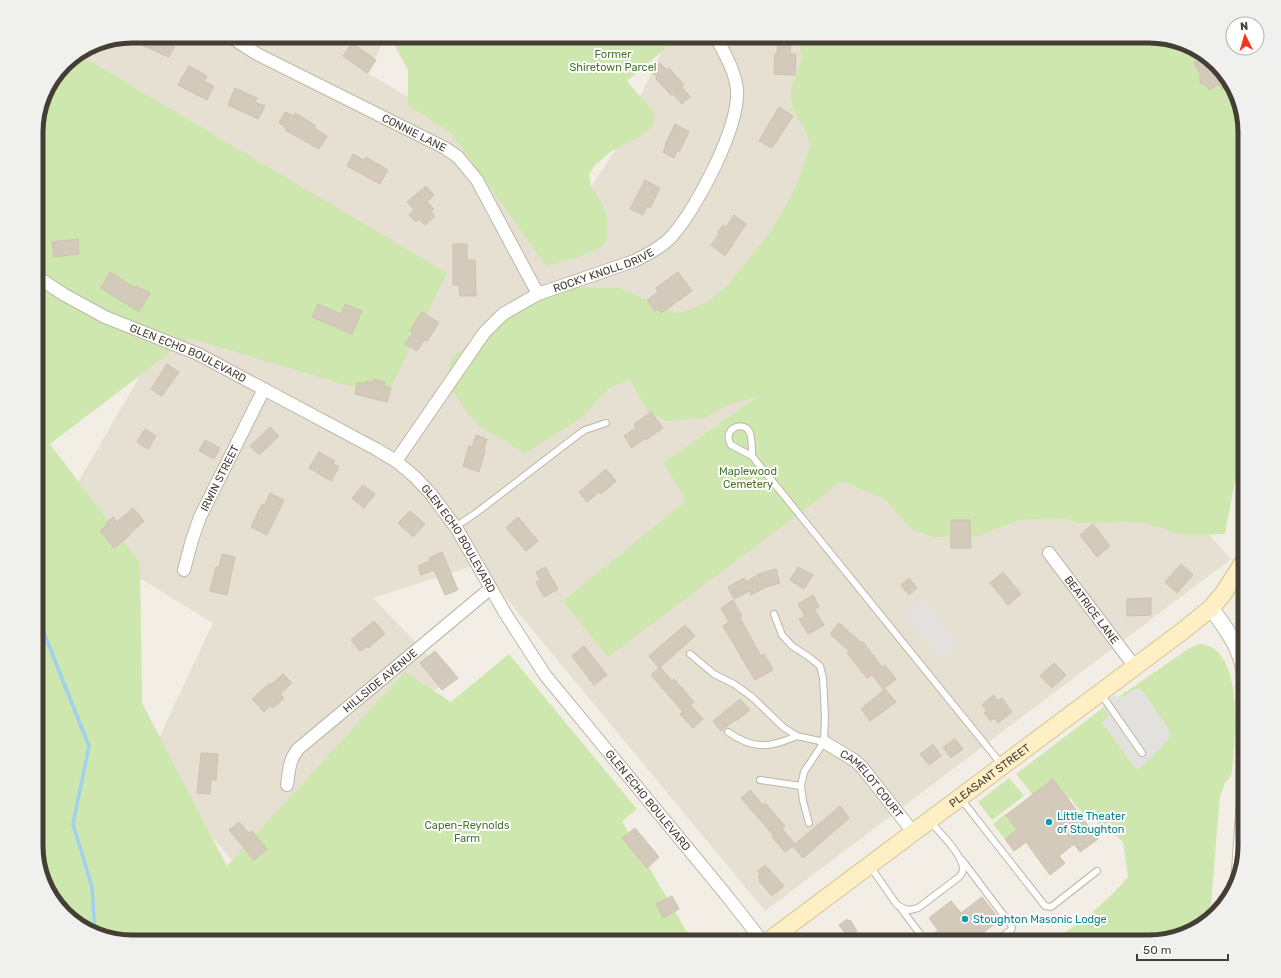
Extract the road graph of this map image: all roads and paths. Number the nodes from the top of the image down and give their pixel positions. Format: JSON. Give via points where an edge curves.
{"nodes":[{"id":1,"x":240,"y":43,"type":"edge"},
{"id":2,"x":719,"y":43,"type":"edge"},
{"id":3,"x":43,"y":281,"type":"edge"},
{"id":4,"x":538,"y":294,"type":"junction"},
{"id":5,"x":264,"y":389,"type":"junction"},
{"id":6,"x":606,"y":423,"type":"dead end"},
{"id":7,"x":752,"y":456,"type":"junction"},
{"id":8,"x":396,"y":461,"type":"junction"},
{"id":9,"x":455,"y":527,"type":"junction"},
{"id":10,"x":1048,"y":553,"type":"dead end"},
{"id":11,"x":184,"y":570,"type":"dead end"},
{"id":12,"x":1238,"y":571,"type":"edge"},
{"id":13,"x":490,"y":588,"type":"junction"},
{"id":14,"x":1211,"y":608,"type":"junction"},
{"id":15,"x":774,"y":614,"type":"dead end"},
{"id":16,"x":1238,"y":652,"type":"edge"},
{"id":17,"x":690,"y":654,"type":"dead end"},
{"id":18,"x":1134,"y":667,"type":"junction"},
{"id":19,"x":1100,"y":693,"type":"junction"},
{"id":20,"x":728,"y":732,"type":"dead end"},
{"id":21,"x":797,"y":736,"type":"junction"},
{"id":22,"x":824,"y":742,"type":"junction"},
{"id":23,"x":1142,"y":754,"type":"dead end"},
{"id":24,"x":1004,"y":767,"type":"junction"},
{"id":25,"x":760,"y":780,"type":"dead end"},
{"id":26,"x":287,"y":785,"type":"dead end"},
{"id":27,"x":801,"y":786,"type":"junction"},
{"id":28,"x":960,"y":798,"type":"junction"},
{"id":29,"x":929,"y":820,"type":"junction"},
{"id":30,"x":809,"y":823,"type":"dead end"},
{"id":31,"x":913,"y":832,"type":"junction"},
{"id":32,"x":960,"y":858,"type":"junction"},
{"id":33,"x":869,"y":865,"type":"junction"},
{"id":34,"x":1097,"y":871,"type":"dead end"},
{"id":35,"x":897,"y":905,"type":"junction"},
{"id":36,"x":758,"y":935,"type":"edge"},
{"id":37,"x":777,"y":935,"type":"edge"},
{"id":38,"x":921,"y":935,"type":"edge"},
{"id":39,"x":1004,"y":935,"type":"edge"}],
"edges":[{"from":1,"to":4,"type":"street","name":"CONNIE LANE","via":[[458,157],[477,180]]},
{"from":2,"to":4,"type":"street","name":"ROCKY KNOLL DRIVE","via":[[734,74],[737,90],[735,112],[709,179],[682,224],[660,247],[634,261]]},
{"from":3,"to":5,"type":"street","name":"GLEN ECHO BOULEVARD","via":[[105,317],[184,347]]},
{"from":4,"to":8,"type":"street","name":"ROCKY KNOLL DRIVE","via":[[503,314],[484,333]]},
{"from":5,"to":8,"type":"street","name":"GLEN ECHO BOULEVARD"},
{"from":5,"to":11,"type":"street","name":"IRWIN STREET","via":[[200,517]]},
{"from":6,"to":9,"type":"lane","via":[[579,434]]},
{"from":7,"to":7,"type":"lane","via":[[750,434],[742,427],[735,427],[728,438],[731,445]]},
{"from":7,"to":24,"type":"lane"},
{"from":8,"to":9,"type":"street","name":"GLEN ECHO BOULEVARD","via":[[431,494]]},
{"from":9,"to":13,"type":"street","name":"GLEN ECHO BOULEVARD"},
{"from":10,"to":18,"type":"street","name":"BEATRICE LANE"},
{"from":12,"to":14,"type":"main road","name":"PLEASANT STREET"},
{"from":13,"to":26,"type":"street","name":"HILLSIDE AVENUE","via":[[298,749],[290,763]]},
{"from":13,"to":36,"type":"street","name":"GLEN ECHO BOULEVARD","via":[[556,689]]},
{"from":14,"to":16,"type":"street","via":[[1230,633]]},
{"from":14,"to":18,"type":"main road","name":"PLEASANT STREET"},
{"from":15,"to":22,"type":"lane","via":[[782,635],[792,646],[820,666],[824,695]]},
{"from":17,"to":21,"type":"lane","via":[[714,674],[752,697],[783,727]]},
{"from":18,"to":19,"type":"main road","name":"PLEASANT STREET"},
{"from":19,"to":23,"type":"lane"},
{"from":19,"to":24,"type":"main road","name":"PLEASANT STREET"},
{"from":20,"to":21,"type":"lane","via":[[739,740],[760,746],[770,746]]},
{"from":21,"to":22,"type":"lane"},
{"from":22,"to":27,"type":"lane","via":[[804,772]]},
{"from":22,"to":31,"type":"street","name":"CAMELOT COURT","via":[[861,766]]},
{"from":24,"to":28,"type":"main road","name":"PLEASANT STREET"},
{"from":25,"to":27,"type":"lane"},
{"from":27,"to":30,"type":"lane","via":[[802,801]]},
{"from":28,"to":29,"type":"main road","name":"PLEASANT STREET"},
{"from":28,"to":34,"type":"lane","via":[[1047,908]]},
{"from":29,"to":31,"type":"main road","name":"PLEASANT STREET"},
{"from":29,"to":32,"type":"lane"},
{"from":31,"to":33,"type":"main road","name":"PLEASANT STREET"},
{"from":32,"to":35,"type":"lane","via":[[962,873],[930,899],[914,909],[905,909]]},
{"from":32,"to":39,"type":"lane","via":[[1012,925]]},
{"from":33,"to":35,"type":"lane"},
{"from":33,"to":37,"type":"main road","name":"PLEASANT STREET"},
{"from":35,"to":38,"type":"lane"}]}
